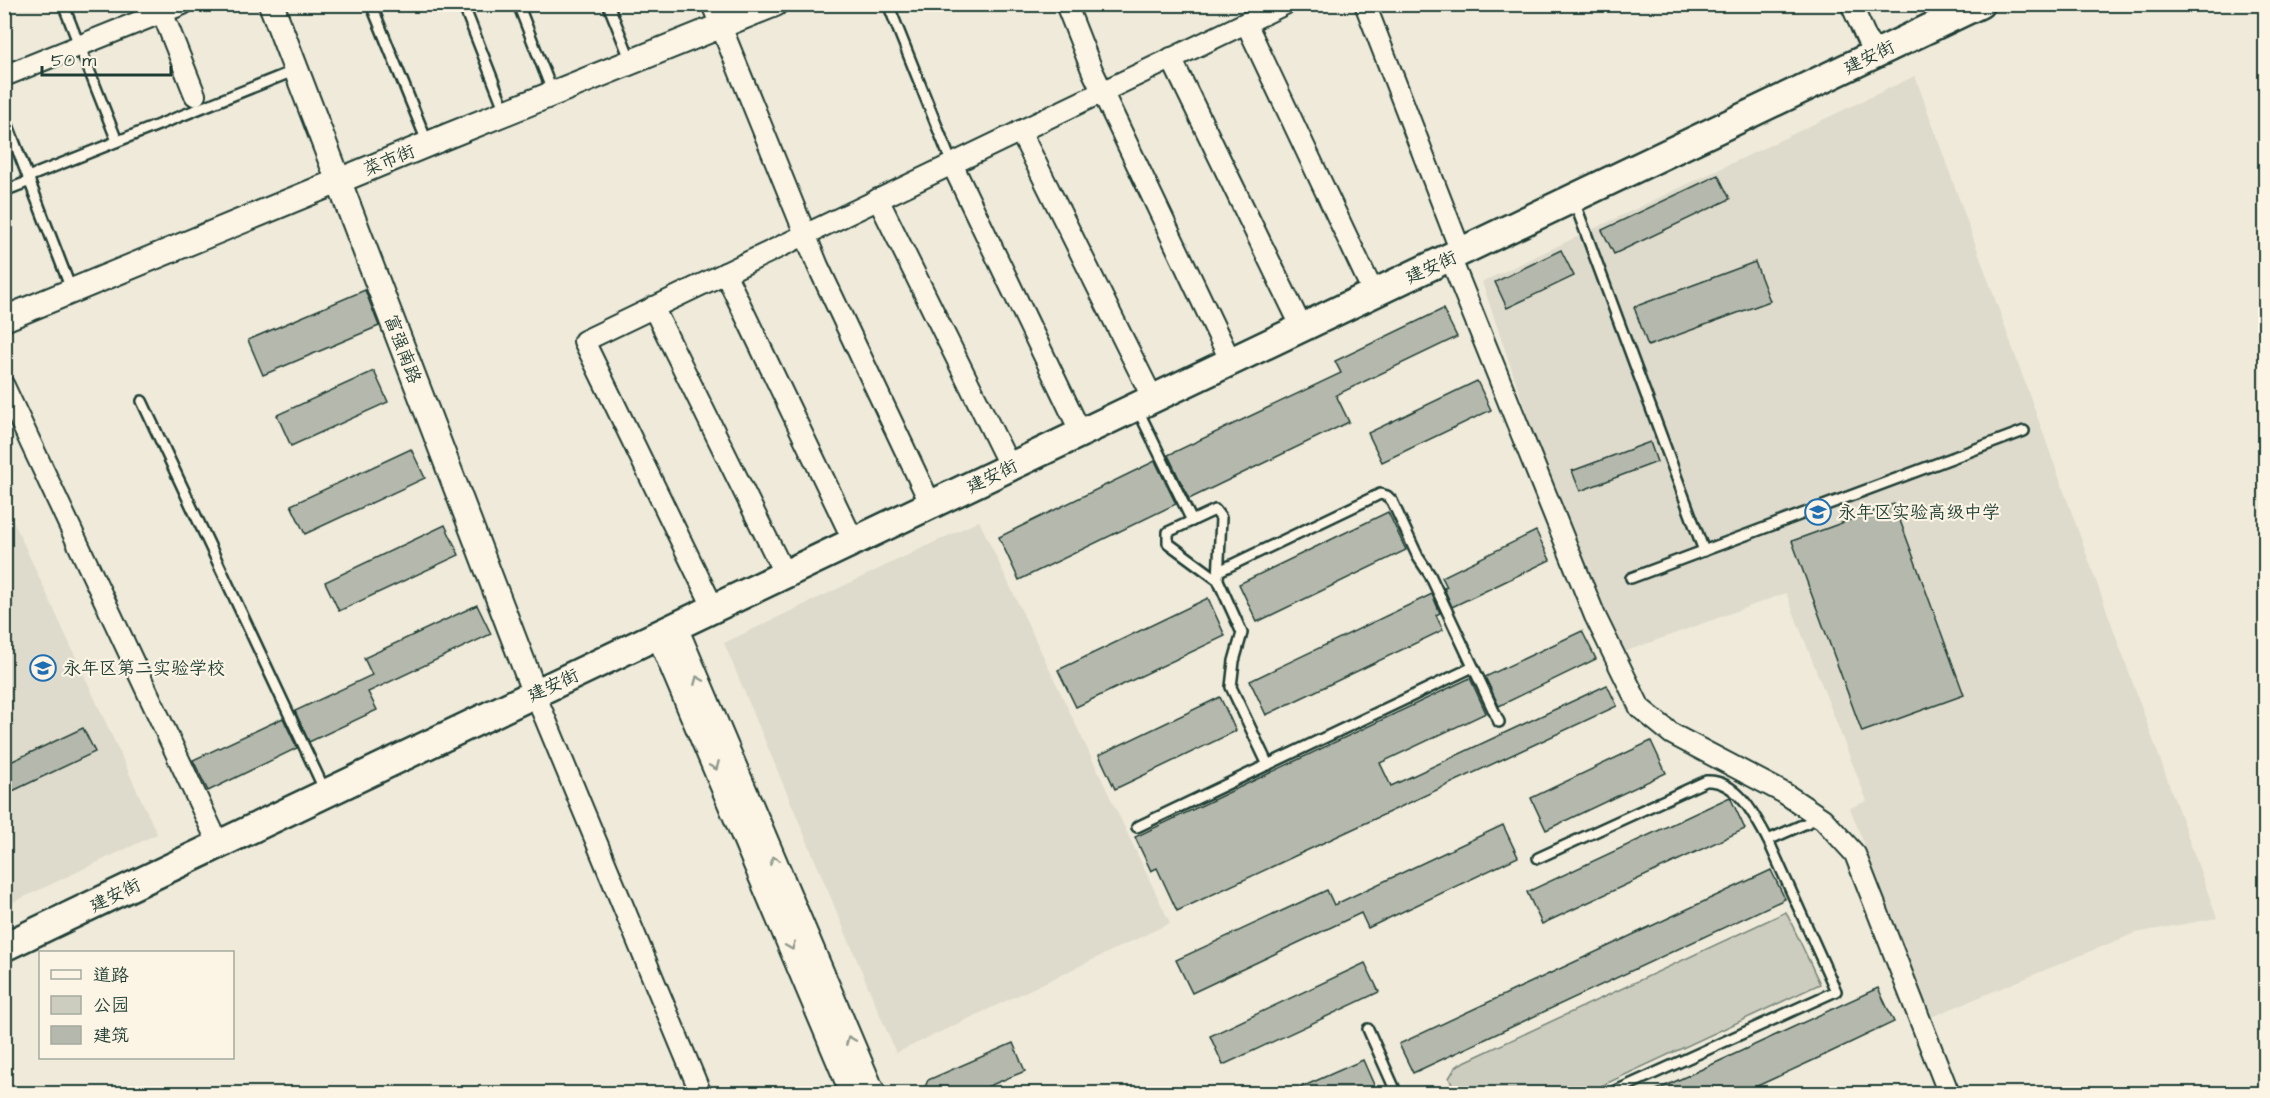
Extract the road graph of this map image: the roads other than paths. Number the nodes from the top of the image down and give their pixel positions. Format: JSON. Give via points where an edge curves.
{"nodes":[{"id":1,"x":63,"y":4,"type":"edge"},
{"id":2,"x":183,"y":4,"type":"edge"},
{"id":3,"x":271,"y":4,"type":"edge"},
{"id":4,"x":371,"y":4,"type":"edge"},
{"id":5,"x":463,"y":4,"type":"edge"},
{"id":6,"x":518,"y":4,"type":"edge"},
{"id":7,"x":608,"y":4,"type":"edge"},
{"id":8,"x":775,"y":4,"type":"edge"},
{"id":9,"x":888,"y":4,"type":"edge"},
{"id":10,"x":1066,"y":4,"type":"edge"},
{"id":11,"x":1285,"y":4,"type":"edge"},
{"id":12,"x":1365,"y":4,"type":"edge"},
{"id":13,"x":1851,"y":4,"type":"edge"},
{"id":14,"x":1980,"y":4,"type":"edge"},
{"id":15,"x":161,"y":9,"type":"edge"},
{"id":16,"x":716,"y":16,"type":"edge"},
{"id":17,"x":1246,"y":22,"type":"junction"},
{"id":18,"x":80,"y":46,"type":"junction"},
{"id":19,"x":1874,"y":55,"type":"junction"},
{"id":20,"x":1171,"y":58,"type":"junction"},
{"id":21,"x":632,"y":62,"type":"junction"},
{"id":22,"x":297,"y":70,"type":"junction"},
{"id":23,"x":4,"y":76,"type":"edge"},
{"id":24,"x":1102,"y":92,"type":"junction"},
{"id":25,"x":553,"y":94,"type":"junction"},
{"id":26,"x":195,"y":96,"type":"dead end"},
{"id":27,"x":506,"y":113,"type":"junction"},
{"id":28,"x":4,"y":115,"type":"edge"},
{"id":29,"x":1020,"y":131,"type":"junction"},
{"id":30,"x":117,"y":141,"type":"junction"},
{"id":31,"x":428,"y":144,"type":"junction"},
{"id":32,"x":952,"y":164,"type":"junction"},
{"id":33,"x":29,"y":179,"type":"junction"},
{"id":34,"x":339,"y":181,"type":"junction"},
{"id":35,"x":4,"y":191,"type":"edge"},
{"id":36,"x":878,"y":199,"type":"junction"},
{"id":37,"x":1573,"y":199,"type":"junction"},
{"id":38,"x":804,"y":235,"type":"junction"},
{"id":39,"x":1455,"y":255,"type":"junction"},
{"id":40,"x":725,"y":273,"type":"junction"},
{"id":41,"x":72,"y":291,"type":"junction"},
{"id":42,"x":1374,"y":294,"type":"junction"},
{"id":43,"x":653,"y":308,"type":"junction"},
{"id":44,"x":4,"y":319,"type":"edge"},
{"id":45,"x":1302,"y":328,"type":"junction"},
{"id":46,"x":1231,"y":362,"type":"junction"},
{"id":47,"x":4,"y":386,"type":"edge"},
{"id":48,"x":142,"y":401,"type":"dead end"},
{"id":49,"x":1145,"y":403,"type":"junction"},
{"id":50,"x":2024,"y":431,"type":"dead end"},
{"id":51,"x":1082,"y":433,"type":"junction"},
{"id":52,"x":1010,"y":467,"type":"junction"},
{"id":53,"x":931,"y":505,"type":"junction"},
{"id":54,"x":1192,"y":521,"type":"junction"},
{"id":55,"x":854,"y":542,"type":"junction"},
{"id":56,"x":1704,"y":551,"type":"junction"},
{"id":57,"x":785,"y":575,"type":"junction"},
{"id":58,"x":1218,"y":575,"type":"junction"},
{"id":59,"x":1631,"y":578,"type":"dead end"},
{"id":60,"x":714,"y":609,"type":"junction"},
{"id":61,"x":667,"y":631,"type":"junction"},
{"id":62,"x":1473,"y":667,"type":"junction"},
{"id":63,"x":535,"y":694,"type":"junction"},
{"id":64,"x":1499,"y":722,"type":"dead end"},
{"id":65,"x":1268,"y":765,"type":"junction"},
{"id":66,"x":326,"y":794,"type":"junction"},
{"id":67,"x":1820,"y":817,"type":"junction"},
{"id":68,"x":1137,"y":827,"type":"dead end"},
{"id":69,"x":1768,"y":840,"type":"junction"},
{"id":70,"x":219,"y":845,"type":"junction"},
{"id":71,"x":1538,"y":858,"type":"dead end"},
{"id":72,"x":4,"y":947,"type":"edge"},
{"id":73,"x":1368,"y":1029,"type":"dead end"},
{"id":74,"x":855,"y":1089,"type":"edge"},
{"id":75,"x":702,"y":1094,"type":"edge"},
{"id":76,"x":1397,"y":1094,"type":"edge"},
{"id":77,"x":1609,"y":1094,"type":"edge"},
{"id":78,"x":1948,"y":1094,"type":"edge"}],
"edges":[{"from":1,"to":18,"type":"lane"},
{"from":2,"to":15,"type":"street"},
{"from":3,"to":22,"type":"street","name":"富强南路"},
{"from":4,"to":31,"type":"lane"},
{"from":5,"to":27,"type":"lane"},
{"from":6,"to":25,"type":"lane"},
{"from":7,"to":21,"type":"lane"},
{"from":8,"to":16,"type":"street","name":"菜市街"},
{"from":9,"to":32,"type":"lane"},
{"from":10,"to":24,"type":"street"},
{"from":11,"to":17,"type":"street"},
{"from":12,"to":39,"type":"street"},
{"from":13,"to":19,"type":"street"},
{"from":14,"to":19,"type":"main road","name":"建安街"},
{"from":15,"to":18,"type":"street"},
{"from":15,"to":26,"type":"street"},
{"from":16,"to":21,"type":"street","name":"菜市街"},
{"from":16,"to":38,"type":"street"},
{"from":17,"to":20,"type":"street"},
{"from":17,"to":42,"type":"street"},
{"from":18,"to":23,"type":"street"},
{"from":18,"to":30,"type":"lane"},
{"from":19,"to":37,"type":"main road","name":"建安街"},
{"from":20,"to":24,"type":"street"},
{"from":20,"to":45,"type":"street"},
{"from":21,"to":25,"type":"street","name":"菜市街"},
{"from":22,"to":30,"type":"lane"},
{"from":22,"to":34,"type":"street","name":"富强南路"},
{"from":24,"to":29,"type":"street"},
{"from":24,"to":46,"type":"street"},
{"from":25,"to":27,"type":"street","name":"菜市街"},
{"from":27,"to":31,"type":"street","name":"菜市街"},
{"from":28,"to":33,"type":"lane"},
{"from":29,"to":32,"type":"street"},
{"from":29,"to":49,"type":"street"},
{"from":30,"to":33,"type":"lane"},
{"from":31,"to":34,"type":"street","name":"菜市街"},
{"from":32,"to":36,"type":"street"},
{"from":32,"to":51,"type":"street"},
{"from":33,"to":35,"type":"lane"},
{"from":33,"to":41,"type":"lane"},
{"from":34,"to":41,"type":"street","name":"菜市街"},
{"from":34,"to":63,"type":"street","name":"富强南路"},
{"from":36,"to":38,"type":"street"},
{"from":36,"to":52,"type":"street"},
{"from":37,"to":39,"type":"main road","name":"建安街"},
{"from":37,"to":56,"type":"lane"},
{"from":38,"to":40,"type":"street"},
{"from":38,"to":53,"type":"street"},
{"from":39,"to":42,"type":"main road","name":"建安街"},
{"from":39,"to":67,"type":"street","via":[[1595,616],[1640,708],[1672,734],[1784,793]]},
{"from":40,"to":43,"type":"street"},
{"from":40,"to":55,"type":"street"},
{"from":41,"to":44,"type":"street","name":"菜市街"},
{"from":42,"to":45,"type":"main road","name":"建安街"},
{"from":43,"to":57,"type":"street"},
{"from":43,"to":60,"type":"street","via":[[584,341]]},
{"from":45,"to":46,"type":"main road","name":"建安街"},
{"from":46,"to":49,"type":"main road","name":"建安街"},
{"from":47,"to":70,"type":"street"},
{"from":48,"to":66,"type":"lane"},
{"from":49,"to":51,"type":"main road","name":"建安街"},
{"from":49,"to":54,"type":"lane"},
{"from":50,"to":56,"type":"lane"},
{"from":51,"to":52,"type":"main road","name":"建安街"},
{"from":52,"to":53,"type":"main road","name":"建安街"},
{"from":53,"to":55,"type":"main road","name":"建安街"},
{"from":54,"to":58,"type":"lane","via":[[1215,510],[1221,518]]},
{"from":54,"to":58,"type":"lane","via":[[1168,532],[1168,543]]},
{"from":55,"to":57,"type":"main road","name":"建安街"},
{"from":56,"to":59,"type":"lane"},
{"from":57,"to":60,"type":"main road","name":"建安街"},
{"from":58,"to":62,"type":"lane","via":[[1380,494],[1387,496]]},
{"from":58,"to":65,"type":"lane","via":[[1242,633],[1231,687]]},
{"from":60,"to":61,"type":"main road","name":"建安街"},
{"from":61,"to":63,"type":"main road","name":"建安街"},
{"from":61,"to":74,"type":"street"},
{"from":62,"to":64,"type":"lane"},
{"from":62,"to":65,"type":"lane"},
{"from":63,"to":66,"type":"main road","name":"建安街"},
{"from":63,"to":75,"type":"street"},
{"from":65,"to":68,"type":"lane"},
{"from":66,"to":70,"type":"main road","name":"建安街"},
{"from":67,"to":69,"type":"lane"},
{"from":67,"to":78,"type":"street","via":[[1855,854]]},
{"from":69,"to":71,"type":"lane","via":[[1748,804],[1722,783],[1706,780]]},
{"from":69,"to":77,"type":"lane","via":[[1836,991]]},
{"from":70,"to":72,"type":"main road","name":"建安街"},
{"from":73,"to":76,"type":"lane"}]}
